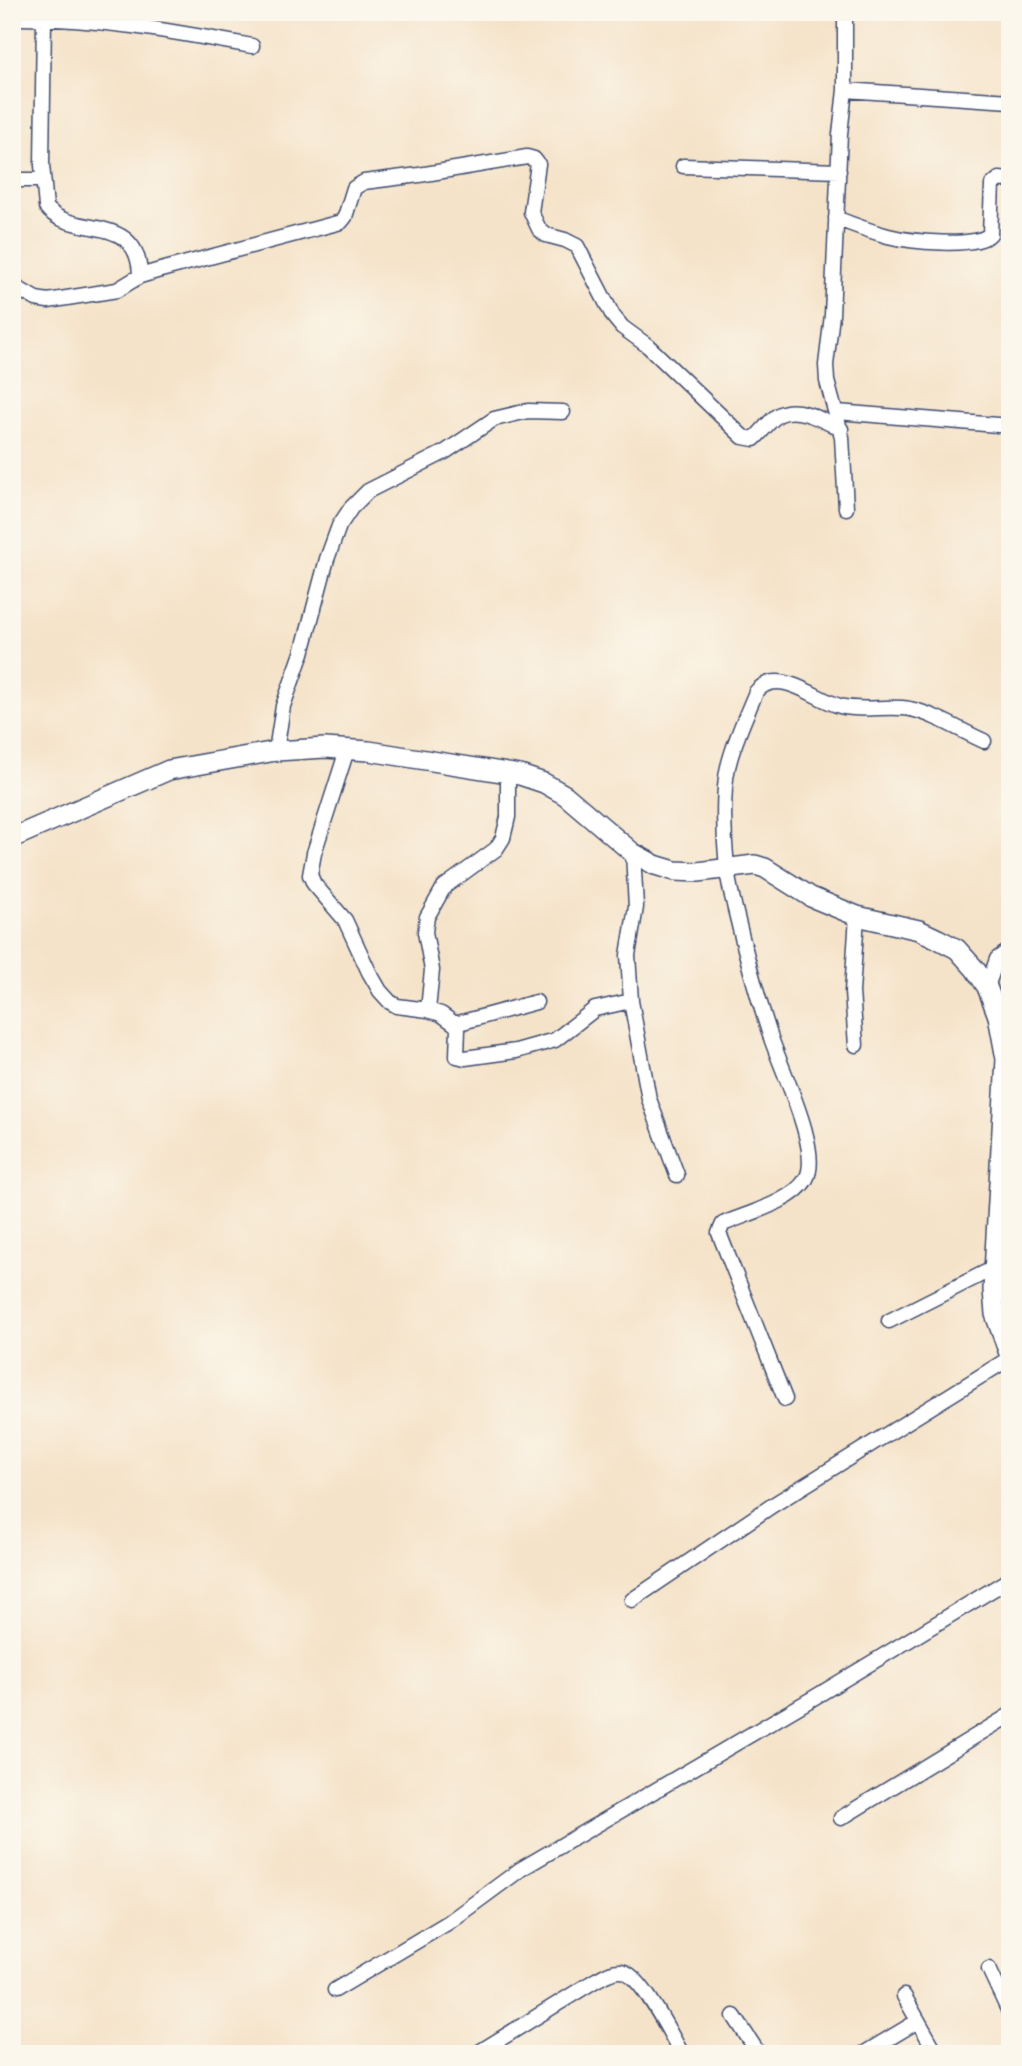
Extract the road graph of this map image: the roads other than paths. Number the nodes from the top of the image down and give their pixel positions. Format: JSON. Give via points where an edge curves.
{"nodes":[{"id":1,"x":845,"y":12,"type":"edge"},
{"id":2,"x":12,"y":18,"type":"edge"},
{"id":3,"x":44,"y":18,"type":"junction"},
{"id":4,"x":252,"y":46,"type":"dead end"},
{"id":5,"x":845,"y":90,"type":"junction"},
{"id":6,"x":1010,"y":101,"type":"edge"},
{"id":7,"x":683,"y":166,"type":"dead end"},
{"id":8,"x":839,"y":171,"type":"junction"},
{"id":9,"x":12,"y":180,"type":"edge"},
{"id":10,"x":43,"y":180,"type":"junction"},
{"id":11,"x":1010,"y":180,"type":"edge"},
{"id":12,"x":836,"y":218,"type":"junction"},
{"id":13,"x":140,"y":276,"type":"junction"},
{"id":14,"x":12,"y":285,"type":"edge"},
{"id":15,"x":563,"y":412,"type":"dead end"},
{"id":16,"x":837,"y":412,"type":"junction"},
{"id":17,"x":1010,"y":426,"type":"edge"},
{"id":18,"x":841,"y":429,"type":"junction"},
{"id":19,"x":846,"y":508,"type":"dead end"},
{"id":20,"x":985,"y":741,"type":"dead end"},
{"id":21,"x":348,"y":750,"type":"junction"},
{"id":22,"x":276,"y":751,"type":"junction"},
{"id":23,"x":508,"y":772,"type":"junction"},
{"id":24,"x":12,"y":838,"type":"edge"},
{"id":25,"x":633,"y":853,"type":"junction"},
{"id":26,"x":727,"y":870,"type":"junction"},
{"id":27,"x":856,"y":916,"type":"junction"},
{"id":28,"x":1010,"y":950,"type":"edge"},
{"id":29,"x":987,"y":987,"type":"junction"},
{"id":30,"x":631,"y":1001,"type":"junction"},
{"id":31,"x":536,"y":1002,"type":"dead end"},
{"id":32,"x":428,"y":1010,"type":"junction"},
{"id":33,"x":455,"y":1024,"type":"junction"},
{"id":34,"x":856,"y":1045,"type":"dead end"},
{"id":35,"x":1008,"y":1059,"type":"edge"},
{"id":36,"x":677,"y":1175,"type":"dead end"},
{"id":37,"x":1002,"y":1267,"type":"edge"},
{"id":38,"x":889,"y":1321,"type":"dead end"},
{"id":39,"x":1006,"y":1333,"type":"edge"},
{"id":40,"x":1010,"y":1357,"type":"edge"},
{"id":41,"x":785,"y":1399,"type":"dead end"},
{"id":42,"x":1010,"y":1579,"type":"edge"},
{"id":43,"x":632,"y":1600,"type":"dead end"},
{"id":44,"x":1010,"y":1715,"type":"edge"},
{"id":45,"x":841,"y":1818,"type":"dead end"},
{"id":46,"x":989,"y":1969,"type":"dead end"},
{"id":47,"x":335,"y":1990,"type":"dead end"},
{"id":48,"x":904,"y":1996,"type":"dead end"},
{"id":49,"x":1010,"y":2014,"type":"edge"},
{"id":50,"x":734,"y":2016,"type":"dead end"},
{"id":51,"x":918,"y":2021,"type":"junction"},
{"id":52,"x":476,"y":2054,"type":"edge"},
{"id":53,"x":682,"y":2054,"type":"edge"},
{"id":54,"x":759,"y":2054,"type":"edge"},
{"id":55,"x":863,"y":2054,"type":"edge"},
{"id":56,"x":937,"y":2054,"type":"edge"}],
"edges":[{"from":1,"to":5,"type":"street"},
{"from":2,"to":3,"type":"street"},
{"from":3,"to":4,"type":"street","via":[[139,25]]},
{"from":3,"to":10,"type":"street"},
{"from":5,"to":6,"type":"street"},
{"from":5,"to":8,"type":"street"},
{"from":7,"to":8,"type":"street"},
{"from":8,"to":12,"type":"street"},
{"from":9,"to":10,"type":"street"},
{"from":10,"to":13,"type":"street","via":[[50,212],[106,229],[130,244]]},
{"from":11,"to":12,"type":"street","via":[[999,179],[992,185],[990,234],[976,242],[891,237]]},
{"from":12,"to":16,"type":"street","via":[[826,365]]},
{"from":13,"to":14,"type":"street","via":[[117,290],[48,301]]},
{"from":13,"to":18,"type":"street","via":[[341,222],[354,188],[364,181],[532,158],[538,168],[531,212],[539,229],[577,246],[622,327],[679,374],[743,438],[754,439],[776,416],[787,412],[813,416]]},
{"from":15,"to":22,"type":"street","via":[[528,411],[494,419],[445,452],[368,491],[351,508],[327,559],[283,706]]},
{"from":16,"to":17,"type":"street"},
{"from":16,"to":18,"type":"street"},
{"from":18,"to":19,"type":"street"},
{"from":20,"to":26,"type":"street","via":[[913,710],[842,706],[793,685],[760,687],[727,770]]},
{"from":21,"to":22,"type":"main road"},
{"from":21,"to":23,"type":"main road"},
{"from":21,"to":32,"type":"street","via":[[310,875],[345,920],[369,972],[390,1002]]},
{"from":22,"to":24,"type":"main road","via":[[169,770]]},
{"from":23,"to":25,"type":"main road","via":[[565,795]]},
{"from":23,"to":32,"type":"street","via":[[503,838],[496,849],[444,887],[427,917],[432,970]]},
{"from":25,"to":26,"type":"main road","via":[[675,871]]},
{"from":25,"to":30,"type":"street","via":[[636,907],[628,955]]},
{"from":26,"to":27,"type":"main road","via":[[743,865],[765,868],[811,897]]},
{"from":26,"to":41,"type":"street","via":[[768,1032],[794,1093],[808,1150],[807,1178],[798,1188],[719,1228]]},
{"from":27,"to":29,"type":"main road","via":[[919,930],[957,949]]},
{"from":27,"to":34,"type":"street","via":[[852,992]]},
{"from":28,"to":29,"type":"street","via":[[998,959]]},
{"from":29,"to":35,"type":"main road"},
{"from":30,"to":33,"type":"street","via":[[594,1009],[555,1040],[466,1058],[457,1056]]},
{"from":30,"to":36,"type":"street","via":[[649,1099]]},
{"from":31,"to":33,"type":"street"},
{"from":32,"to":33,"type":"street"},
{"from":35,"to":37,"type":"main road"},
{"from":37,"to":38,"type":"street"},
{"from":37,"to":39,"type":"main road","via":[[994,1304]]},
{"from":39,"to":40,"type":"main road"},
{"from":40,"to":43,"type":"street","via":[[773,1505]]},
{"from":42,"to":47,"type":"street","via":[[521,1868],[449,1922]]},
{"from":44,"to":45,"type":"street"},
{"from":46,"to":49,"type":"street"},
{"from":48,"to":51,"type":"street"},
{"from":50,"to":54,"type":"street"},
{"from":51,"to":55,"type":"street"},
{"from":51,"to":56,"type":"street"},
{"from":52,"to":53,"type":"street","via":[[610,1972],[624,1971],[646,1992]]}]}
